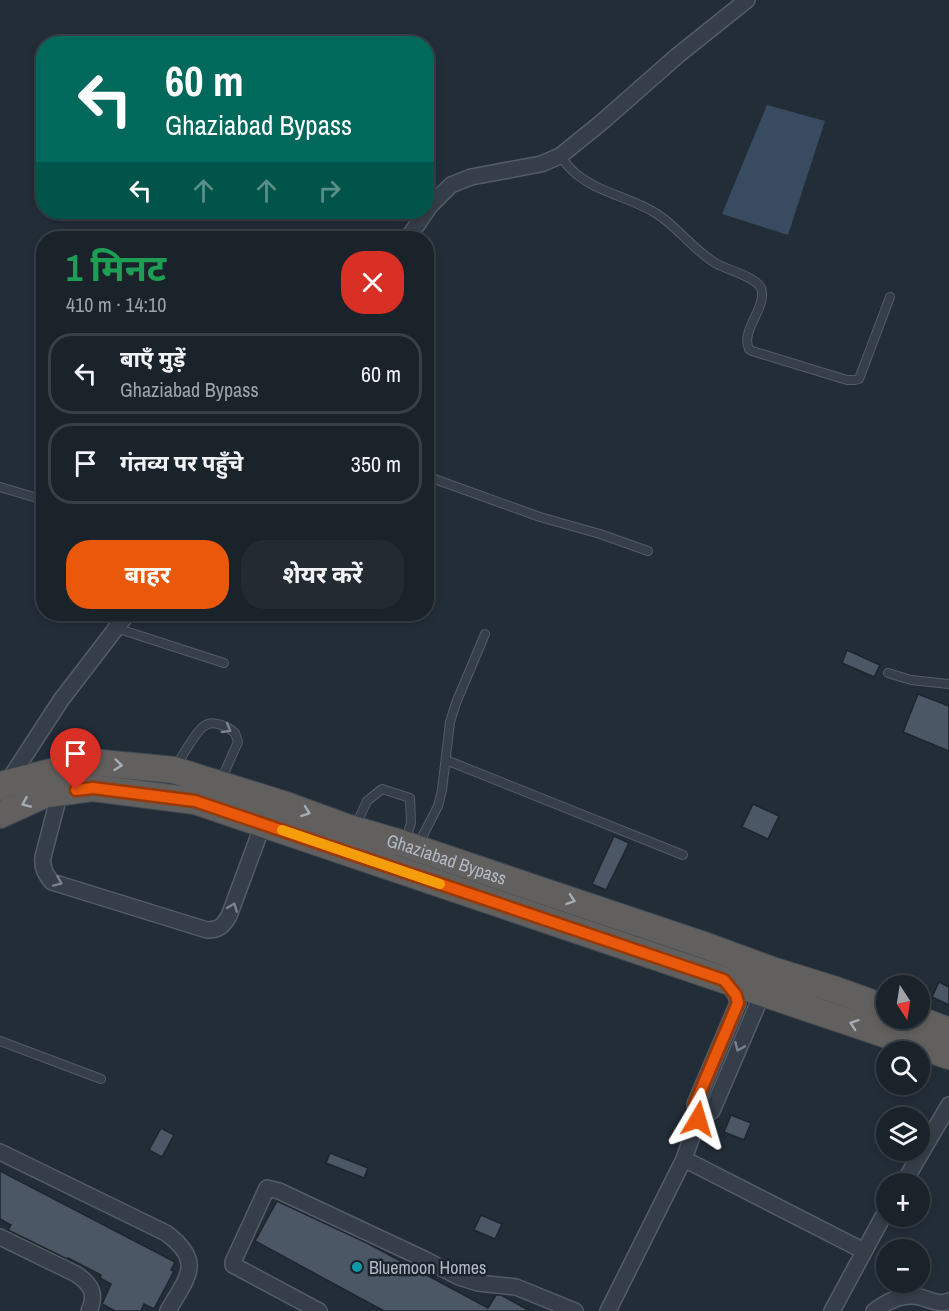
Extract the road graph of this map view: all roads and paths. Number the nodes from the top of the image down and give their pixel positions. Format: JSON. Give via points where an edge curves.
{"nodes":[{"id":1,"x":747,"y":0,"type":"edge"},
{"id":2,"x":560,"y":156,"type":"junction"},
{"id":3,"x":434,"y":202,"type":"edge"},
{"id":4,"x":890,"y":297,"type":"dead end"},
{"id":5,"x":434,"y":479,"type":"edge"},
{"id":6,"x":0,"y":487,"type":"edge"},
{"id":7,"x":36,"y":498,"type":"edge"},
{"id":8,"x":648,"y":551,"type":"dead end"},
{"id":9,"x":122,"y":621,"type":"edge"},
{"id":10,"x":116,"y":628,"type":"junction"},
{"id":11,"x":485,"y":634,"type":"dead end"},
{"id":12,"x":224,"y":663,"type":"dead end"},
{"id":13,"x":888,"y":673,"type":"dead end"},
{"id":14,"x":949,"y":684,"type":"edge"},
{"id":15,"x":446,"y":760,"type":"junction"},
{"id":16,"x":174,"y":770,"type":"junction"},
{"id":17,"x":219,"y":783,"type":"junction"},
{"id":18,"x":4,"y":785,"type":"edge"},
{"id":19,"x":60,"y":792,"type":"junction"},
{"id":20,"x":0,"y":815,"type":"edge"},
{"id":21,"x":263,"y":824,"type":"junction"},
{"id":22,"x":354,"y":829,"type":"junction"},
{"id":23,"x":410,"y":847,"type":"junction"},
{"id":24,"x":683,"y":855,"type":"dead end"},
{"id":25,"x":540,"y":890,"type":"junction"},
{"id":26,"x":529,"y":914,"type":"junction"},
{"id":27,"x":724,"y":980,"type":"junction"},
{"id":28,"x":767,"y":982,"type":"junction"},
{"id":29,"x":876,"y":1004,"type":"edge"},
{"id":30,"x":930,"y":1024,"type":"edge"},
{"id":31,"x":949,"y":1031,"type":"edge"},
{"id":32,"x":0,"y":1041,"type":"edge"},
{"id":33,"x":949,"y":1056,"type":"edge"},
{"id":34,"x":101,"y":1079,"type":"dead end"},
{"id":35,"x":949,"y":1105,"type":"edge"},
{"id":36,"x":698,"y":1119,"type":"junction"},
{"id":37,"x":0,"y":1153,"type":"edge"},
{"id":38,"x":684,"y":1159,"type":"junction"},
{"id":39,"x":909,"y":1173,"type":"edge"},
{"id":40,"x":877,"y":1227,"type":"edge"},
{"id":41,"x":0,"y":1237,"type":"edge"},
{"id":42,"x":864,"y":1251,"type":"junction"},
{"id":43,"x":949,"y":1301,"type":"edge"},
{"id":44,"x":566,"y":1309,"type":"edge"},
{"id":45,"x":89,"y":1311,"type":"edge"},
{"id":46,"x":168,"y":1311,"type":"edge"},
{"id":47,"x":319,"y":1311,"type":"edge"},
{"id":48,"x":608,"y":1311,"type":"edge"},
{"id":49,"x":832,"y":1311,"type":"edge"},
{"id":50,"x":874,"y":1311,"type":"edge"}],
"edges":[{"from":1,"to":2,"type":"street"},
{"from":2,"to":3,"type":"street","via":[[541,164],[471,177],[451,185]]},
{"from":2,"to":4,"type":"lane","via":[[579,176],[640,204],[669,223],[705,256],[758,285],[761,299],[747,343],[752,351],[847,380],[859,379]]},
{"from":5,"to":8,"type":"lane"},
{"from":6,"to":7,"type":"lane"},
{"from":9,"to":10,"type":"street"},
{"from":10,"to":12,"type":"lane"},
{"from":10,"to":18,"type":"street"},
{"from":11,"to":15,"type":"lane","via":[[450,722]]},
{"from":13,"to":14,"type":"lane"},
{"from":15,"to":23,"type":"lane","via":[[438,806]]},
{"from":15,"to":24,"type":"lane"},
{"from":16,"to":17,"type":"highway","name":"Ghaziabad Bypass"},
{"from":16,"to":17,"type":"lane","one_way":true,"via":[[204,725],[221,725],[235,733],[238,742]]},
{"from":18,"to":16,"type":"highway","name":"Ghaziabad Bypass","one_way":true,"via":[[91,762]]},
{"from":17,"to":22,"type":"highway","name":"Ghaziabad Bypass","one_way":true},
{"from":19,"to":20,"type":"highway","name":"Ghaziabad Bypass","one_way":true},
{"from":19,"to":21,"type":"highway","name":"Ghaziabad Bypass","via":[[93,788],[195,801]]},
{"from":19,"to":21,"type":"street","one_way":true,"via":[[42,865],[52,882],[207,930],[217,930],[229,916]]},
{"from":21,"to":26,"type":"highway","name":"Ghaziabad Bypass"},
{"from":22,"to":23,"type":"highway","name":"Ghaziabad Bypass"},
{"from":22,"to":23,"type":"lane","via":[[367,801],[382,789],[410,798]]},
{"from":23,"to":25,"type":"highway","name":"Ghaziabad Bypass"},
{"from":25,"to":26,"type":"highway"},
{"from":25,"to":28,"type":"highway","name":"Ghaziabad Bypass","one_way":true,"via":[[701,944]]},
{"from":26,"to":27,"type":"highway","name":"Ghaziabad Bypass"},
{"from":27,"to":28,"type":"highway","name":"Ghaziabad Bypass"},
{"from":27,"to":36,"type":"street","via":[[738,1003],[695,1104]]},
{"from":28,"to":29,"type":"highway","name":"Ghaziabad Bypass","via":[[833,989]]},
{"from":33,"to":28,"type":"highway","name":"Ghaziabad Bypass","one_way":true},
{"from":28,"to":36,"type":"street","one_way":true,"via":[[712,1111]]},
{"from":30,"to":31,"type":"highway"},
{"from":32,"to":34,"type":"lane"},
{"from":35,"to":39,"type":"street"},
{"from":36,"to":38,"type":"street"},
{"from":37,"to":46,"type":"street","via":[[166,1233],[180,1244],[188,1256],[189,1272]]},
{"from":38,"to":42,"type":"street"},
{"from":38,"to":48,"type":"street"},
{"from":40,"to":42,"type":"street"},
{"from":41,"to":45,"type":"street","via":[[86,1280],[92,1298]]},
{"from":42,"to":49,"type":"street"},
{"from":43,"to":50,"type":"street","via":[[943,1304],[917,1296],[901,1297]]},
{"from":44,"to":47,"type":"street","via":[[516,1287],[459,1277],[267,1188],[233,1265]]}]}
